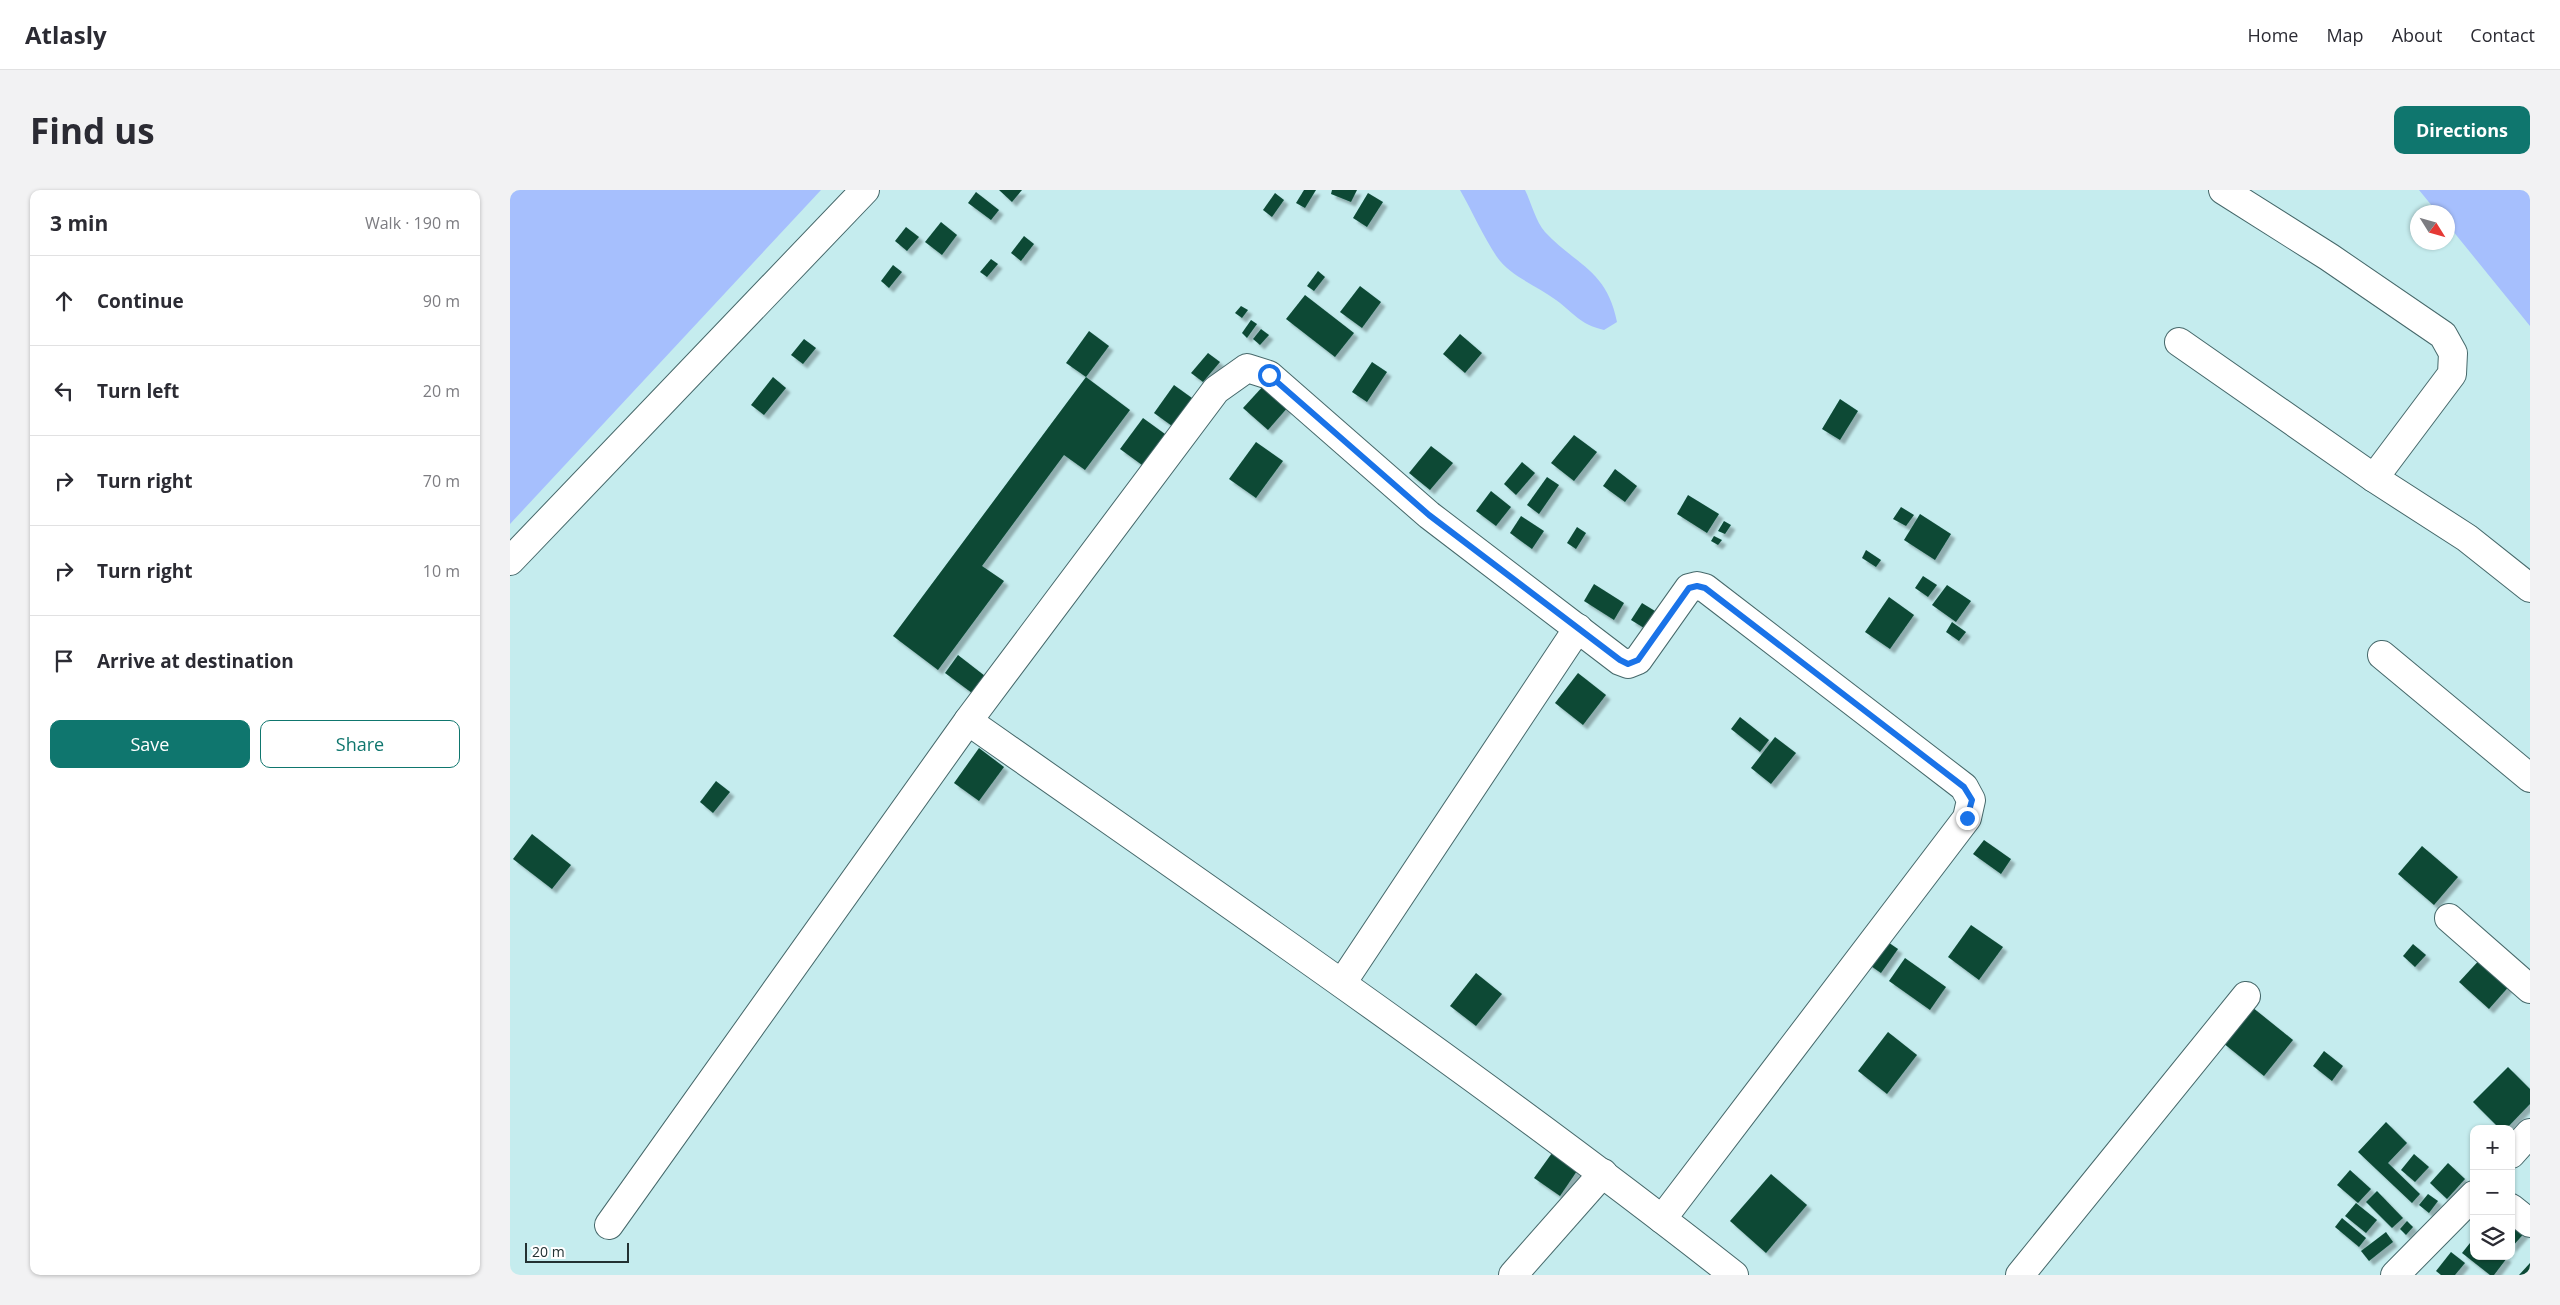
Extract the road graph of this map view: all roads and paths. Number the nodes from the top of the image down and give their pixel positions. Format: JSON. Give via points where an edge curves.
{"nodes":[{"id":1,"x":865,"y":190,"type":"edge"},
{"id":2,"x":2223,"y":190,"type":"edge"},
{"id":3,"x":2179,"y":342,"type":"dead end"},
{"id":4,"x":2374,"y":478,"type":"junction"},
{"id":5,"x":510,"y":561,"type":"edge"},
{"id":6,"x":2530,"y":588,"type":"edge"},
{"id":7,"x":1578,"y":628,"type":"junction"},
{"id":8,"x":2382,"y":655,"type":"dead end"},
{"id":9,"x":968,"y":721,"type":"junction"},
{"id":10,"x":2530,"y":778,"type":"edge"},
{"id":11,"x":2449,"y":918,"type":"dead end"},
{"id":12,"x":1342,"y":983,"type":"junction"},
{"id":13,"x":2530,"y":989,"type":"edge"},
{"id":14,"x":2246,"y":996,"type":"dead end"},
{"id":15,"x":2530,"y":1133,"type":"edge"},
{"id":16,"x":2515,"y":1150,"type":"edge"},
{"id":17,"x":1603,"y":1173,"type":"junction"},
{"id":18,"x":2470,"y":1199,"type":"edge"},
{"id":19,"x":2515,"y":1211,"type":"edge"},
{"id":20,"x":1662,"y":1219,"type":"junction"},
{"id":21,"x":2530,"y":1223,"type":"edge"},
{"id":22,"x":610,"y":1226,"type":"dead end"},
{"id":23,"x":1513,"y":1275,"type":"edge"},
{"id":24,"x":1734,"y":1275,"type":"edge"},
{"id":25,"x":2020,"y":1275,"type":"edge"},
{"id":26,"x":2395,"y":1275,"type":"edge"}],
"edges":[{"from":1,"to":5,"type":"street"},
{"from":2,"to":4,"type":"street","via":[[2443,335],[2453,353],[2452,374]]},
{"from":3,"to":4,"type":"street"},
{"from":4,"to":6,"type":"street","via":[[2467,538]]},
{"from":7,"to":9,"type":"street","via":[[1429,515],[1269,375],[1247,368],[1216,390]]},
{"from":7,"to":12,"type":"street"},
{"from":7,"to":20,"type":"street","via":[[1628,664],[1638,660],[1689,588],[1705,588],[1964,787],[1972,800],[1967,818]]},
{"from":8,"to":10,"type":"street"},
{"from":9,"to":12,"type":"street"},
{"from":9,"to":22,"type":"street"},
{"from":11,"to":13,"type":"street"},
{"from":12,"to":17,"type":"street"},
{"from":14,"to":25,"type":"street"},
{"from":15,"to":16,"type":"street"},
{"from":17,"to":20,"type":"street"},
{"from":17,"to":23,"type":"street"},
{"from":18,"to":26,"type":"street"},
{"from":19,"to":21,"type":"street"},
{"from":20,"to":24,"type":"street"}]}
